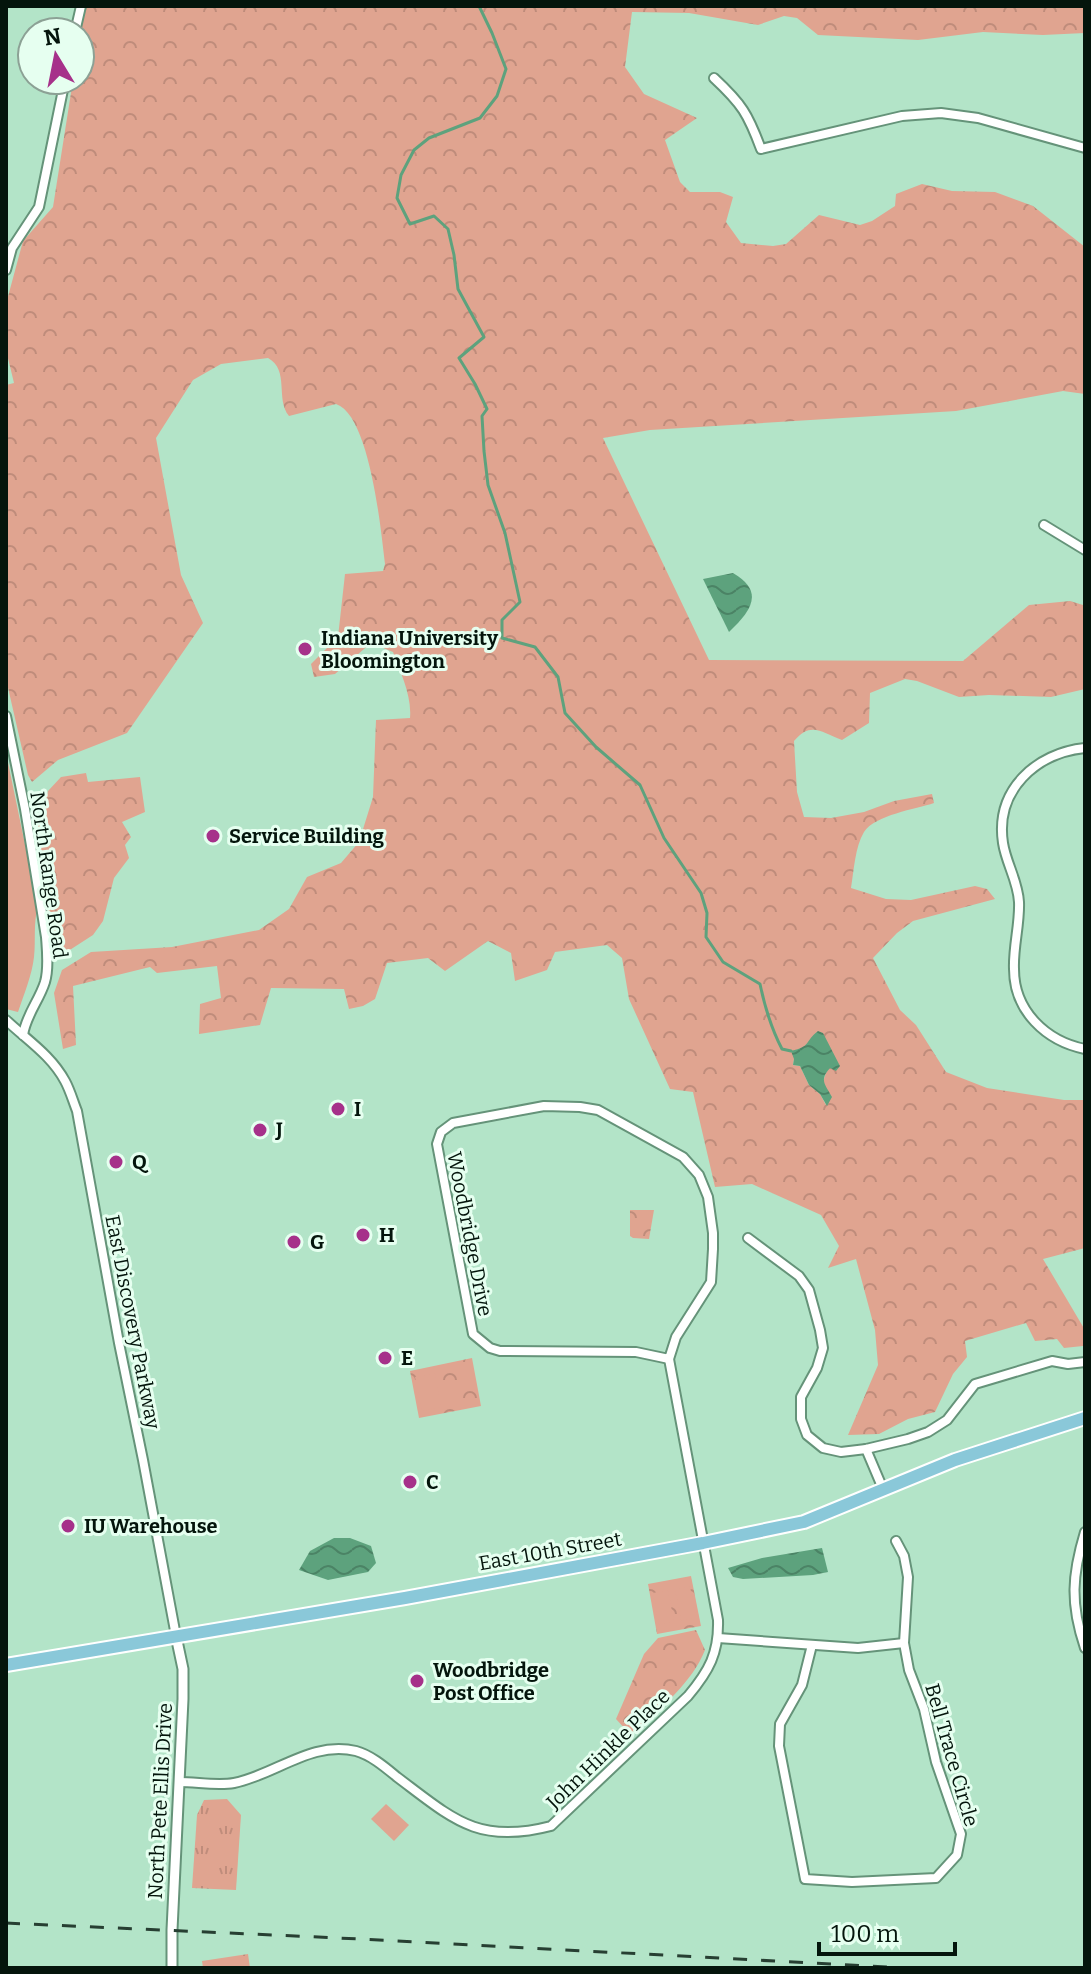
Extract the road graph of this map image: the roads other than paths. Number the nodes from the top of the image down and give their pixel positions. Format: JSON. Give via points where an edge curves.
{"nodes":[{"id":1,"x":714,"y":78,"type":"dead end"},
{"id":2,"x":62,"y":96,"type":"edge"},
{"id":3,"x":1085,"y":148,"type":"edge"},
{"id":4,"x":6,"y":270,"type":"edge"},
{"id":5,"x":1044,"y":525,"type":"dead end"},
{"id":6,"x":1085,"y":550,"type":"edge"},
{"id":7,"x":6,"y":716,"type":"edge"},
{"id":8,"x":1085,"y":748,"type":"edge"},
{"id":9,"x":6,"y":1020,"type":"edge"},
{"id":10,"x":6,"y":1033,"type":"edge"},
{"id":11,"x":21,"y":1034,"type":"junction"},
{"id":12,"x":1085,"y":1049,"type":"edge"},
{"id":13,"x":748,"y":1238,"type":"dead end"},
{"id":14,"x":669,"y":1359,"type":"junction"},
{"id":15,"x":1085,"y":1362,"type":"edge"},
{"id":16,"x":1085,"y":1418,"type":"edge"},
{"id":17,"x":866,"y":1449,"type":"junction"},
{"id":18,"x":883,"y":1489,"type":"junction"},
{"id":19,"x":1085,"y":1532,"type":"edge"},
{"id":20,"x":896,"y":1541,"type":"dead end"},
{"id":21,"x":703,"y":1543,"type":"junction"},
{"id":22,"x":176,"y":1636,"type":"junction"},
{"id":23,"x":718,"y":1638,"type":"junction"},
{"id":24,"x":904,"y":1643,"type":"junction"},
{"id":25,"x":812,"y":1645,"type":"junction"},
{"id":26,"x":1085,"y":1648,"type":"edge"},
{"id":27,"x":6,"y":1665,"type":"edge"},
{"id":28,"x":179,"y":1782,"type":"junction"},
{"id":29,"x":172,"y":1968,"type":"edge"}],
"edges":[{"from":1,"to":3,"type":"street","via":[[743,107],[761,149],[902,116],[941,113]]},
{"from":2,"to":4,"type":"street","via":[[39,207],[12,248]]},
{"from":5,"to":6,"type":"street"},
{"from":7,"to":11,"type":"street","name":"North Range Road","via":[[47,957],[46,980]]},
{"from":8,"to":12,"type":"street","via":[[1054,754],[1027,772],[1008,801],[1002,831],[1019,904],[1017,992],[1046,1033]]},
{"from":9,"to":11,"type":"street","name":"East Discovery Parkway"},
{"from":10,"to":11,"type":"street"},
{"from":11,"to":22,"type":"street","name":"East Discovery Parkway","via":[[52,1061],[77,1111]]},
{"from":13,"to":17,"type":"street","via":[[799,1276],[809,1290],[823,1348],[801,1397],[807,1435],[823,1448]]},
{"from":14,"to":14,"type":"street","name":"Woodbridge Drive","via":[[676,1337],[711,1282],[710,1206],[703,1182],[683,1157],[598,1110],[580,1107],[544,1106],[462,1120],[441,1132],[437,1144],[473,1334],[500,1351],[636,1352]]},
{"from":14,"to":21,"type":"street"},
{"from":15,"to":17,"type":"street","via":[[1052,1361],[975,1384],[947,1420],[928,1432]]},
{"from":16,"to":18,"type":"main road","name":"East 10th Street"},
{"from":17,"to":18,"type":"street"},
{"from":18,"to":21,"type":"main road","name":"East 10th Street","via":[[804,1522]]},
{"from":19,"to":26,"type":"street","via":[[1073,1596]]},
{"from":20,"to":24,"type":"street","via":[[908,1577]]},
{"from":21,"to":22,"type":"main road","name":"East 10th Street"},
{"from":21,"to":23,"type":"street","name":"John Hinkle Place"},
{"from":22,"to":27,"type":"main road","name":"East 10th Street"},
{"from":22,"to":28,"type":"street","name":"North Pete Ellis Drive","via":[[183,1669]]},
{"from":23,"to":25,"type":"street"},
{"from":23,"to":28,"type":"street","name":"John Hinkle Place","via":[[707,1671],[688,1696],[551,1826],[492,1832],[471,1827],[358,1751],[332,1748],[232,1784]]},
{"from":24,"to":25,"type":"street"},
{"from":24,"to":25,"type":"street","name":"Bell Trace Circle","via":[[961,1834],[957,1855],[936,1878],[852,1882],[805,1879],[779,1746],[780,1724],[802,1685]]},
{"from":28,"to":29,"type":"street","name":"North Pete Ellis Drive"}]}
